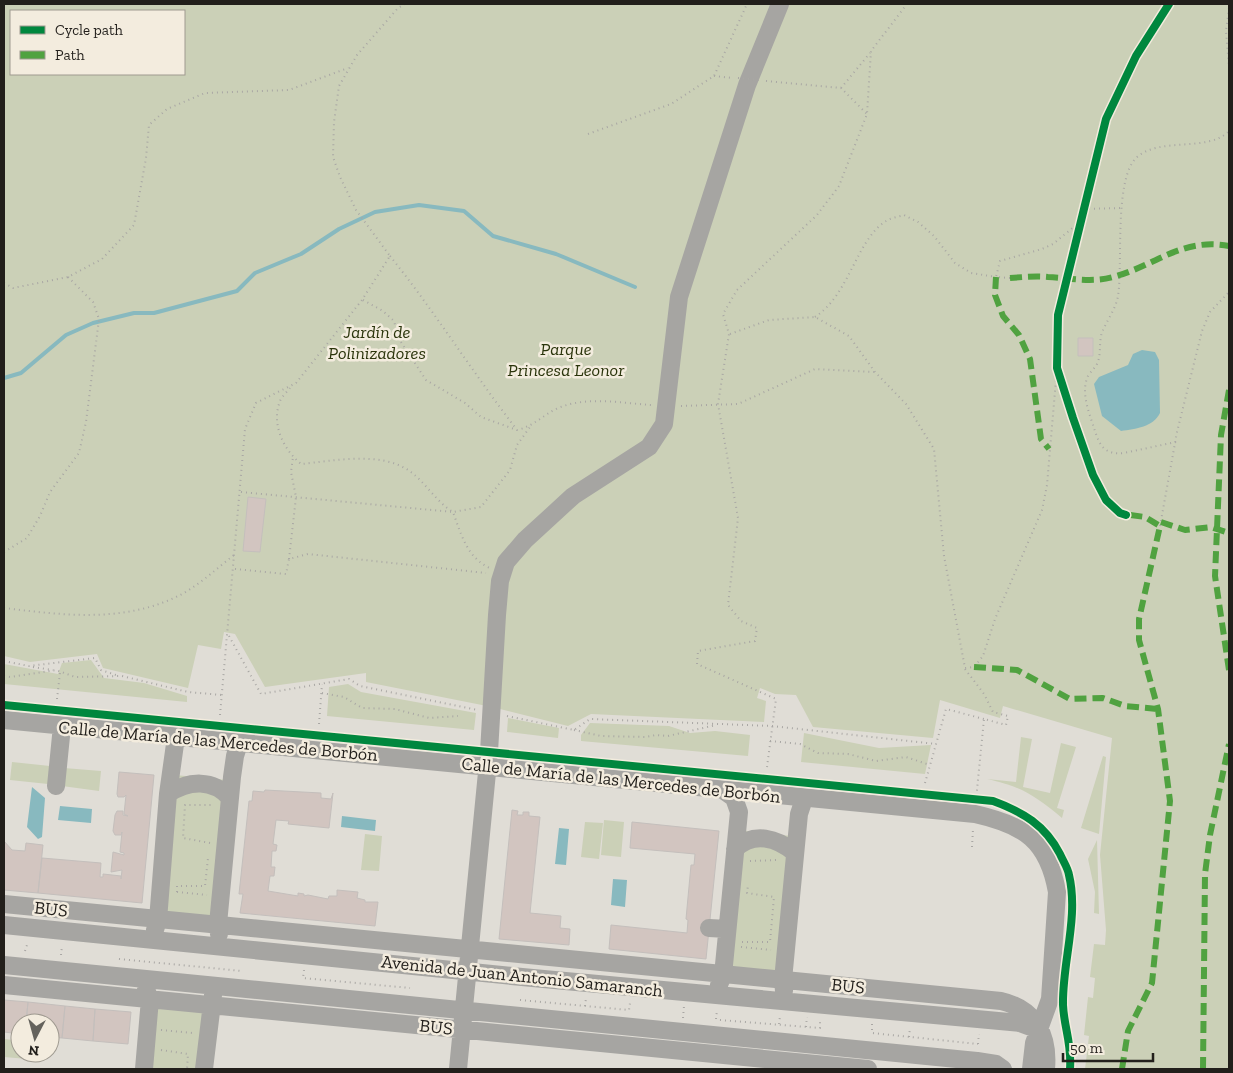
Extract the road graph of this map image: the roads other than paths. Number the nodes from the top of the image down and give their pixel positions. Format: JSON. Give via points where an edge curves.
{"nodes":[{"id":1,"x":780,"y":4,"type":"edge"},
{"id":2,"x":4,"y":720,"type":"edge"},
{"id":3,"x":62,"y":726,"type":"junction"},
{"id":4,"x":176,"y":737,"type":"junction"},
{"id":5,"x":239,"y":743,"type":"junction"},
{"id":6,"x":487,"y":766,"type":"junction"},
{"id":7,"x":56,"y":786,"type":"dead end"},
{"id":8,"x":724,"y":791,"type":"junction"},
{"id":9,"x":168,"y":794,"type":"junction"},
{"id":10,"x":230,"y":798,"type":"junction"},
{"id":11,"x":804,"y":799,"type":"junction"},
{"id":12,"x":735,"y":849,"type":"junction"},
{"id":13,"x":795,"y":853,"type":"junction"},
{"id":14,"x":4,"y":904,"type":"edge"},
{"id":15,"x":158,"y":920,"type":"junction"},
{"id":16,"x":4,"y":924,"type":"edge"},
{"id":17,"x":218,"y":924,"type":"junction"},
{"id":18,"x":709,"y":928,"type":"dead end"},
{"id":19,"x":727,"y":930,"type":"junction"},
{"id":20,"x":149,"y":939,"type":"junction"},
{"id":21,"x":224,"y":946,"type":"junction"},
{"id":22,"x":469,"y":949,"type":"junction"},
{"id":23,"x":4,"y":965,"type":"edge"},
{"id":24,"x":467,"y":972,"type":"junction"},
{"id":25,"x":723,"y":975,"type":"junction"},
{"id":26,"x":138,"y":979,"type":"junction"},
{"id":27,"x":783,"y":980,"type":"junction"},
{"id":28,"x":1050,"y":981,"type":"junction"},
{"id":29,"x":4,"y":985,"type":"edge"},
{"id":30,"x":216,"y":987,"type":"junction"},
{"id":31,"x":711,"y":994,"type":"junction"},
{"id":32,"x":150,"y":1000,"type":"junction"},
{"id":33,"x":787,"y":1001,"type":"junction"},
{"id":34,"x":210,"y":1005,"type":"junction"},
{"id":35,"x":463,"y":1010,"type":"junction"},
{"id":36,"x":1026,"y":1012,"type":"junction"},
{"id":37,"x":1004,"y":1022,"type":"junction"},
{"id":38,"x":706,"y":1027,"type":"junction"},
{"id":39,"x":462,"y":1030,"type":"junction"},
{"id":40,"x":1039,"y":1030,"type":"junction"},
{"id":41,"x":782,"y":1042,"type":"junction"},
{"id":42,"x":713,"y":1062,"type":"edge"},
{"id":43,"x":774,"y":1065,"type":"edge"},
{"id":44,"x":144,"y":1069,"type":"edge"},
{"id":45,"x":204,"y":1069,"type":"edge"},
{"id":46,"x":458,"y":1069,"type":"edge"},
{"id":47,"x":868,"y":1069,"type":"edge"},
{"id":48,"x":1003,"y":1069,"type":"edge"},
{"id":49,"x":1031,"y":1069,"type":"edge"},
{"id":50,"x":1046,"y":1069,"type":"edge"}],
"edges":[{"from":1,"to":6,"type":"street","via":[[747,85],[679,297],[664,424],[649,447],[573,496],[506,562],[500,581]]},
{"from":2,"to":3,"type":"street","name":"Calle de María de las Mercedes de Borbón"},
{"from":3,"to":4,"type":"street","name":"Calle de María de las Mercedes de Borbón"},
{"from":3,"to":7,"type":"street"},
{"from":4,"to":5,"type":"street","name":"Calle de María de las Mercedes de Borbón"},
{"from":4,"to":9,"type":"street"},
{"from":5,"to":6,"type":"street","name":"Calle de María de las Mercedes de Borbón"},
{"from":5,"to":10,"type":"street","via":[[234,756]]},
{"from":6,"to":8,"type":"street","name":"Calle de María de las Mercedes de Borbón"},
{"from":6,"to":22,"type":"street"},
{"from":8,"to":11,"type":"street","name":"Calle de María de las Mercedes de Borbón"},
{"from":8,"to":12,"type":"street","via":[[738,805]]},
{"from":9,"to":10,"type":"street","via":[[190,784],[215,787]]},
{"from":9,"to":15,"type":"street"},
{"from":10,"to":17,"type":"street"},
{"from":11,"to":13,"type":"street"},
{"from":11,"to":28,"type":"street","name":"Calle de María de las Mercedes de Borbón","via":[[975,814],[1003,820],[1028,835],[1040,846],[1054,876],[1057,892]]},
{"from":12,"to":13,"type":"street","via":[[743,841],[764,838]]},
{"from":12,"to":19,"type":"street"},
{"from":13,"to":27,"type":"street"},
{"from":14,"to":15,"type":"street","name":"BUS"},
{"from":15,"to":17,"type":"street","name":"BUS"},
{"from":15,"to":20,"type":"street"},
{"from":16,"to":20,"type":"street","name":"Avenida de Juan Antonio Samaranch"},
{"from":17,"to":21,"type":"street"},
{"from":17,"to":22,"type":"street","name":"BUS"},
{"from":18,"to":19,"type":"street"},
{"from":19,"to":25,"type":"street"},
{"from":20,"to":21,"type":"street","name":"Avenida de Juan Antonio Samaranch"},
{"from":21,"to":24,"type":"street","name":"Avenida de Juan Antonio Samaranch"},
{"from":22,"to":24,"type":"street"},
{"from":22,"to":25,"type":"street","name":"BUS","via":[[598,955]]},
{"from":23,"to":26,"type":"street"},
{"from":24,"to":31,"type":"street","name":"Avenida de Juan Antonio Samaranch"},
{"from":24,"to":35,"type":"street"},
{"from":25,"to":27,"type":"street","name":"BUS"},
{"from":25,"to":31,"type":"street"},
{"from":26,"to":30,"type":"street"},
{"from":26,"to":32,"type":"street"},
{"from":27,"to":33,"type":"street"},
{"from":27,"to":36,"type":"street","name":"BUS","via":[[1001,1001]]},
{"from":28,"to":36,"type":"street","via":[[1042,999]]},
{"from":28,"to":40,"type":"street","name":"Calle de María de las Mercedes de Borbón","via":[[1050,999]]},
{"from":29,"to":32,"type":"street","name":"BUS"},
{"from":30,"to":34,"type":"street"},
{"from":30,"to":35,"type":"street"},
{"from":31,"to":33,"type":"street","name":"Avenida de Juan Antonio Samaranch"},
{"from":32,"to":34,"type":"street","name":"BUS"},
{"from":32,"to":44,"type":"street"},
{"from":33,"to":37,"type":"street","name":"Avenida de Juan Antonio Samaranch"},
{"from":34,"to":39,"type":"street","name":"BUS"},
{"from":34,"to":45,"type":"street"},
{"from":35,"to":38,"type":"street"},
{"from":35,"to":39,"type":"street"},
{"from":36,"to":37,"type":"street"},
{"from":36,"to":40,"type":"street"},
{"from":37,"to":40,"type":"street","name":"Avenida de Juan Antonio Samaranch","via":[[1029,1025]]},
{"from":38,"to":41,"type":"street"},
{"from":38,"to":42,"type":"street"},
{"from":39,"to":42,"type":"street","name":"BUS"},
{"from":39,"to":46,"type":"street"},
{"from":40,"to":49,"type":"street","name":"Calle de María de las Mercedes de Borbón"},
{"from":40,"to":50,"type":"street","via":[[1047,1045]]},
{"from":41,"to":43,"type":"street"},
{"from":41,"to":48,"type":"street","via":[[983,1062]]},
{"from":42,"to":43,"type":"street","name":"BUS"},
{"from":43,"to":47,"type":"street","name":"BUS"}]}
